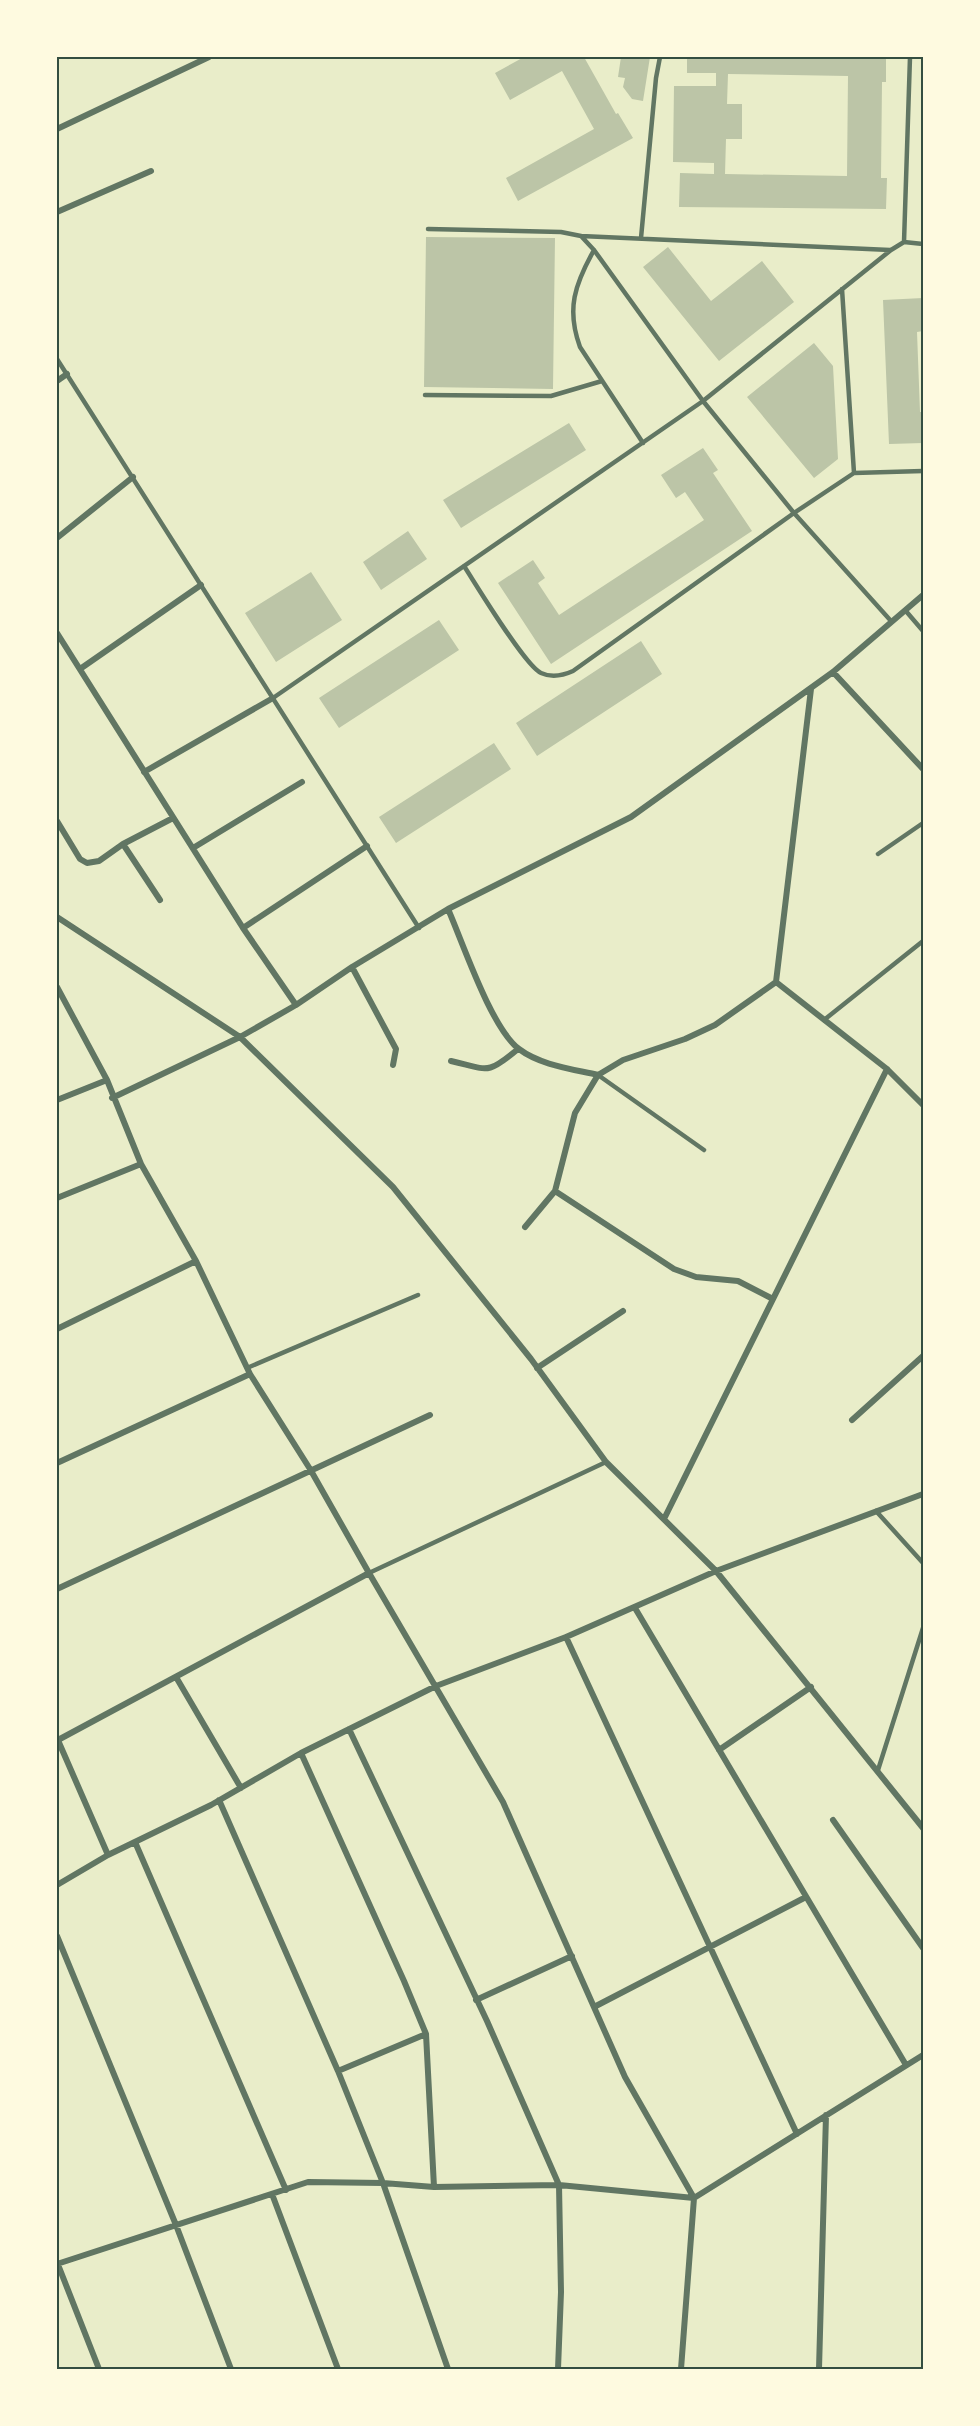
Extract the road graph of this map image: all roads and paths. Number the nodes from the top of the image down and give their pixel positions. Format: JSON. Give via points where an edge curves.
{"nodes":[{"id":1,"x":209,"y":57,"type":"edge"},
{"id":2,"x":660,"y":57,"type":"edge"},
{"id":3,"x":910,"y":57,"type":"edge"},
{"id":4,"x":57,"y":129,"type":"edge"},
{"id":5,"x":151,"y":171,"type":"dead end"},
{"id":6,"x":57,"y":212,"type":"edge"},
{"id":7,"x":428,"y":229,"type":"dead end"},
{"id":8,"x":581,"y":236,"type":"junction"},
{"id":9,"x":640,"y":238,"type":"junction"},
{"id":10,"x":904,"y":242,"type":"junction"},
{"id":11,"x":923,"y":244,"type":"edge"},
{"id":12,"x":594,"y":250,"type":"junction"},
{"id":13,"x":891,"y":250,"type":"junction"},
{"id":14,"x":842,"y":289,"type":"junction"},
{"id":15,"x":57,"y":359,"type":"edge"},
{"id":16,"x":67,"y":374,"type":"junction"},
{"id":17,"x":57,"y":381,"type":"edge"},
{"id":18,"x":602,"y":381,"type":"junction"},
{"id":19,"x":425,"y":395,"type":"dead end"},
{"id":20,"x":703,"y":401,"type":"junction"},
{"id":21,"x":643,"y":443,"type":"junction"},
{"id":22,"x":923,"y":471,"type":"edge"},
{"id":23,"x":854,"y":473,"type":"junction"},
{"id":24,"x":133,"y":477,"type":"junction"},
{"id":25,"x":794,"y":513,"type":"junction"},
{"id":26,"x":57,"y":538,"type":"edge"},
{"id":27,"x":464,"y":566,"type":"junction"},
{"id":28,"x":201,"y":585,"type":"junction"},
{"id":29,"x":923,"y":595,"type":"edge"},
{"id":30,"x":905,"y":610,"type":"junction"},
{"id":31,"x":891,"y":621,"type":"junction"},
{"id":32,"x":923,"y":631,"type":"edge"},
{"id":33,"x":57,"y":633,"type":"edge"},
{"id":34,"x":80,"y":669,"type":"junction"},
{"id":35,"x":833,"y":672,"type":"junction"},
{"id":36,"x":811,"y":689,"type":"junction"},
{"id":37,"x":273,"y":698,"type":"junction"},
{"id":38,"x":923,"y":769,"type":"edge"},
{"id":39,"x":144,"y":772,"type":"junction"},
{"id":40,"x":302,"y":782,"type":"dead end"},
{"id":41,"x":173,"y":818,"type":"junction"},
{"id":42,"x":57,"y":821,"type":"edge"},
{"id":43,"x":923,"y":823,"type":"edge"},
{"id":44,"x":123,"y":844,"type":"junction"},
{"id":45,"x":367,"y":846,"type":"junction"},
{"id":46,"x":193,"y":848,"type":"junction"},
{"id":47,"x":878,"y":854,"type":"dead end"},
{"id":48,"x":160,"y":900,"type":"dead end"},
{"id":49,"x":448,"y":909,"type":"junction"},
{"id":50,"x":57,"y":917,"type":"edge"},
{"id":51,"x":243,"y":928,"type":"junction"},
{"id":52,"x":419,"y":928,"type":"junction"},
{"id":53,"x":923,"y":941,"type":"edge"},
{"id":54,"x":352,"y":967,"type":"junction"},
{"id":55,"x":776,"y":982,"type":"junction"},
{"id":56,"x":57,"y":987,"type":"edge"},
{"id":57,"x":296,"y":1005,"type":"junction"},
{"id":58,"x":824,"y":1020,"type":"junction"},
{"id":59,"x":240,"y":1037,"type":"junction"},
{"id":60,"x":518,"y":1049,"type":"junction"},
{"id":61,"x":451,"y":1061,"type":"dead end"},
{"id":62,"x":393,"y":1065,"type":"dead end"},
{"id":63,"x":887,"y":1069,"type":"junction"},
{"id":64,"x":598,"y":1075,"type":"junction"},
{"id":65,"x":107,"y":1080,"type":"junction"},
{"id":66,"x":112,"y":1098,"type":"junction"},
{"id":67,"x":57,"y":1100,"type":"edge"},
{"id":68,"x":923,"y":1105,"type":"edge"},
{"id":69,"x":704,"y":1150,"type":"dead end"},
{"id":70,"x":141,"y":1164,"type":"junction"},
{"id":71,"x":555,"y":1191,"type":"junction"},
{"id":72,"x":57,"y":1198,"type":"edge"},
{"id":73,"x":525,"y":1227,"type":"dead end"},
{"id":74,"x":196,"y":1261,"type":"junction"},
{"id":75,"x":418,"y":1295,"type":"dead end"},
{"id":76,"x":773,"y":1299,"type":"junction"},
{"id":77,"x":623,"y":1311,"type":"dead end"},
{"id":78,"x":57,"y":1329,"type":"edge"},
{"id":79,"x":923,"y":1356,"type":"edge"},
{"id":80,"x":537,"y":1368,"type":"junction"},
{"id":81,"x":248,"y":1371,"type":"junction"},
{"id":82,"x":430,"y":1415,"type":"dead end"},
{"id":83,"x":852,"y":1420,"type":"dead end"},
{"id":84,"x":606,"y":1462,"type":"junction"},
{"id":85,"x":57,"y":1463,"type":"edge"},
{"id":86,"x":310,"y":1469,"type":"junction"},
{"id":87,"x":923,"y":1494,"type":"edge"},
{"id":88,"x":876,"y":1511,"type":"junction"},
{"id":89,"x":664,"y":1519,"type":"junction"},
{"id":90,"x":923,"y":1563,"type":"edge"},
{"id":91,"x":716,"y":1571,"type":"junction"},
{"id":92,"x":369,"y":1573,"type":"junction"},
{"id":93,"x":57,"y":1589,"type":"edge"},
{"id":94,"x":635,"y":1608,"type":"junction"},
{"id":95,"x":923,"y":1628,"type":"edge"},
{"id":96,"x":566,"y":1637,"type":"junction"},
{"id":97,"x":176,"y":1677,"type":"junction"},
{"id":98,"x":436,"y":1686,"type":"junction"},
{"id":99,"x":810,"y":1688,"type":"junction"},
{"id":100,"x":349,"y":1729,"type":"junction"},
{"id":101,"x":58,"y":1738,"type":"edge"},
{"id":102,"x":719,"y":1750,"type":"junction"},
{"id":103,"x":301,"y":1753,"type":"junction"},
{"id":104,"x":878,"y":1770,"type":"junction"},
{"id":105,"x":240,"y":1788,"type":"junction"},
{"id":106,"x":219,"y":1800,"type":"junction"},
{"id":107,"x":833,"y":1820,"type":"dead end"},
{"id":108,"x":923,"y":1828,"type":"edge"},
{"id":109,"x":135,"y":1842,"type":"junction"},
{"id":110,"x":108,"y":1855,"type":"junction"},
{"id":111,"x":57,"y":1885,"type":"edge"},
{"id":112,"x":806,"y":1897,"type":"junction"},
{"id":113,"x":57,"y":1936,"type":"edge"},
{"id":114,"x":710,"y":1947,"type":"junction"},
{"id":115,"x":923,"y":1948,"type":"edge"},
{"id":116,"x":572,"y":1956,"type":"junction"},
{"id":117,"x":476,"y":2000,"type":"junction"},
{"id":118,"x":594,"y":2007,"type":"junction"},
{"id":119,"x":426,"y":2034,"type":"junction"},
{"id":120,"x":923,"y":2055,"type":"edge"},
{"id":121,"x":906,"y":2066,"type":"junction"},
{"id":122,"x":338,"y":2071,"type":"junction"},
{"id":123,"x":826,"y":2115,"type":"junction"},
{"id":124,"x":797,"y":2134,"type":"junction"},
{"id":125,"x":383,"y":2183,"type":"junction"},
{"id":126,"x":559,"y":2185,"type":"junction"},
{"id":127,"x":434,"y":2187,"type":"junction"},
{"id":128,"x":285,"y":2190,"type":"junction"},
{"id":129,"x":272,"y":2194,"type":"junction"},
{"id":130,"x":694,"y":2198,"type":"junction"},
{"id":131,"x":176,"y":2225,"type":"junction"},
{"id":132,"x":57,"y":2263,"type":"edge"},
{"id":133,"x":99,"y":2369,"type":"edge"},
{"id":134,"x":231,"y":2369,"type":"edge"},
{"id":135,"x":338,"y":2369,"type":"edge"},
{"id":136,"x":448,"y":2369,"type":"edge"},
{"id":137,"x":558,"y":2369,"type":"edge"},
{"id":138,"x":681,"y":2369,"type":"edge"},
{"id":139,"x":819,"y":2369,"type":"edge"}],
"edges":[{"from":1,"to":4,"type":"street"},
{"from":2,"to":9,"type":"lane"},
{"from":3,"to":10,"type":"lane"},
{"from":5,"to":6,"type":"street"},
{"from":7,"to":8,"type":"lane","via":[[561,232]]},
{"from":8,"to":9,"type":"lane"},
{"from":8,"to":12,"type":"lane"},
{"from":9,"to":13,"type":"lane"},
{"from":10,"to":11,"type":"lane"},
{"from":10,"to":13,"type":"lane"},
{"from":12,"to":18,"type":"lane","via":[[579,277],[573,315],[580,347]]},
{"from":12,"to":20,"type":"lane"},
{"from":13,"to":14,"type":"lane"},
{"from":14,"to":20,"type":"lane"},
{"from":14,"to":23,"type":"lane"},
{"from":15,"to":16,"type":"lane"},
{"from":16,"to":17,"type":"street"},
{"from":16,"to":24,"type":"lane"},
{"from":18,"to":19,"type":"lane","via":[[550,396]]},
{"from":18,"to":21,"type":"lane"},
{"from":20,"to":21,"type":"lane"},
{"from":20,"to":25,"type":"lane"},
{"from":21,"to":27,"type":"lane"},
{"from":22,"to":23,"type":"lane"},
{"from":23,"to":25,"type":"lane"},
{"from":24,"to":26,"type":"street"},
{"from":24,"to":28,"type":"lane"},
{"from":25,"to":27,"type":"lane","via":[[563,676],[551,676],[532,667]]},
{"from":25,"to":31,"type":"lane"},
{"from":27,"to":37,"type":"lane"},
{"from":28,"to":34,"type":"street"},
{"from":28,"to":37,"type":"lane"},
{"from":29,"to":30,"type":"street"},
{"from":30,"to":31,"type":"street"},
{"from":30,"to":32,"type":"lane"},
{"from":31,"to":35,"type":"street"},
{"from":33,"to":34,"type":"street"},
{"from":34,"to":39,"type":"street"},
{"from":35,"to":36,"type":"street"},
{"from":35,"to":38,"type":"street"},
{"from":36,"to":49,"type":"street","via":[[631,817]]},
{"from":36,"to":55,"type":"street"},
{"from":37,"to":39,"type":"street"},
{"from":37,"to":45,"type":"lane"},
{"from":39,"to":41,"type":"street"},
{"from":40,"to":46,"type":"street"},
{"from":41,"to":44,"type":"street"},
{"from":41,"to":46,"type":"street"},
{"from":42,"to":44,"type":"street","via":[[80,859],[87,863],[99,861]]},
{"from":43,"to":47,"type":"lane"},
{"from":44,"to":48,"type":"street"},
{"from":45,"to":51,"type":"street"},
{"from":45,"to":52,"type":"lane"},
{"from":46,"to":51,"type":"street"},
{"from":49,"to":52,"type":"street"},
{"from":49,"to":60,"type":"street","via":[[500,1028]]},
{"from":50,"to":59,"type":"street"},
{"from":51,"to":57,"type":"street"},
{"from":52,"to":54,"type":"street"},
{"from":53,"to":58,"type":"lane"},
{"from":54,"to":57,"type":"street"},
{"from":54,"to":62,"type":"street","via":[[396,1049]]},
{"from":55,"to":58,"type":"street"},
{"from":55,"to":64,"type":"street","via":[[715,1025],[623,1060]]},
{"from":56,"to":65,"type":"street"},
{"from":57,"to":59,"type":"street"},
{"from":58,"to":63,"type":"street"},
{"from":59,"to":66,"type":"street"},
{"from":59,"to":80,"type":"street","via":[[393,1187]]},
{"from":60,"to":61,"type":"street","via":[[489,1069]]},
{"from":60,"to":64,"type":"street","via":[[539,1060]]},
{"from":63,"to":68,"type":"street"},
{"from":63,"to":76,"type":"street"},
{"from":64,"to":69,"type":"lane"},
{"from":64,"to":71,"type":"street","via":[[575,1113]]},
{"from":65,"to":66,"type":"street"},
{"from":65,"to":67,"type":"street"},
{"from":66,"to":70,"type":"street"},
{"from":70,"to":72,"type":"street"},
{"from":70,"to":74,"type":"street"},
{"from":71,"to":73,"type":"street"},
{"from":71,"to":76,"type":"street","via":[[674,1269],[696,1277],[738,1281]]},
{"from":74,"to":78,"type":"street"},
{"from":74,"to":81,"type":"street"},
{"from":75,"to":81,"type":"lane"},
{"from":76,"to":89,"type":"street"},
{"from":77,"to":80,"type":"street"},
{"from":79,"to":83,"type":"street"},
{"from":80,"to":84,"type":"street"},
{"from":81,"to":85,"type":"street"},
{"from":81,"to":86,"type":"street"},
{"from":82,"to":86,"type":"street"},
{"from":84,"to":89,"type":"street"},
{"from":84,"to":92,"type":"lane"},
{"from":86,"to":92,"type":"street"},
{"from":86,"to":93,"type":"street"},
{"from":87,"to":88,"type":"street"},
{"from":88,"to":90,"type":"lane"},
{"from":88,"to":91,"type":"street"},
{"from":89,"to":91,"type":"street"},
{"from":91,"to":94,"type":"street"},
{"from":91,"to":99,"type":"street"},
{"from":92,"to":97,"type":"street"},
{"from":92,"to":98,"type":"street"},
{"from":94,"to":96,"type":"street"},
{"from":94,"to":102,"type":"street"},
{"from":95,"to":104,"type":"lane"},
{"from":96,"to":98,"type":"street"},
{"from":96,"to":114,"type":"street"},
{"from":97,"to":101,"type":"street"},
{"from":97,"to":105,"type":"street"},
{"from":98,"to":100,"type":"street"},
{"from":98,"to":116,"type":"street","via":[[503,1802]]},
{"from":99,"to":102,"type":"street"},
{"from":99,"to":104,"type":"street"},
{"from":100,"to":103,"type":"street"},
{"from":100,"to":117,"type":"street"},
{"from":101,"to":110,"type":"street"},
{"from":102,"to":112,"type":"street"},
{"from":103,"to":105,"type":"street"},
{"from":103,"to":119,"type":"street"},
{"from":104,"to":108,"type":"street"},
{"from":105,"to":106,"type":"street"},
{"from":106,"to":109,"type":"street"},
{"from":106,"to":122,"type":"street"},
{"from":107,"to":115,"type":"street"},
{"from":109,"to":110,"type":"street"},
{"from":109,"to":128,"type":"street"},
{"from":110,"to":111,"type":"street"},
{"from":112,"to":114,"type":"street"},
{"from":112,"to":121,"type":"street"},
{"from":113,"to":131,"type":"street"},
{"from":114,"to":118,"type":"street"},
{"from":114,"to":124,"type":"street"},
{"from":116,"to":117,"type":"street"},
{"from":116,"to":118,"type":"street"},
{"from":117,"to":126,"type":"street"},
{"from":118,"to":130,"type":"street","via":[[625,2077]]},
{"from":119,"to":122,"type":"street"},
{"from":119,"to":127,"type":"street"},
{"from":120,"to":121,"type":"street"},
{"from":121,"to":123,"type":"street"},
{"from":122,"to":125,"type":"street"},
{"from":123,"to":124,"type":"street"},
{"from":123,"to":139,"type":"street"},
{"from":124,"to":130,"type":"street"},
{"from":125,"to":127,"type":"street"},
{"from":125,"to":128,"type":"street","via":[[308,2182]]},
{"from":125,"to":136,"type":"street"},
{"from":126,"to":127,"type":"street"},
{"from":126,"to":130,"type":"street"},
{"from":126,"to":137,"type":"street"},
{"from":128,"to":129,"type":"street"},
{"from":129,"to":131,"type":"street"},
{"from":129,"to":135,"type":"street"},
{"from":130,"to":138,"type":"street"},
{"from":131,"to":132,"type":"street"},
{"from":131,"to":134,"type":"street"},
{"from":132,"to":133,"type":"street"}]}
